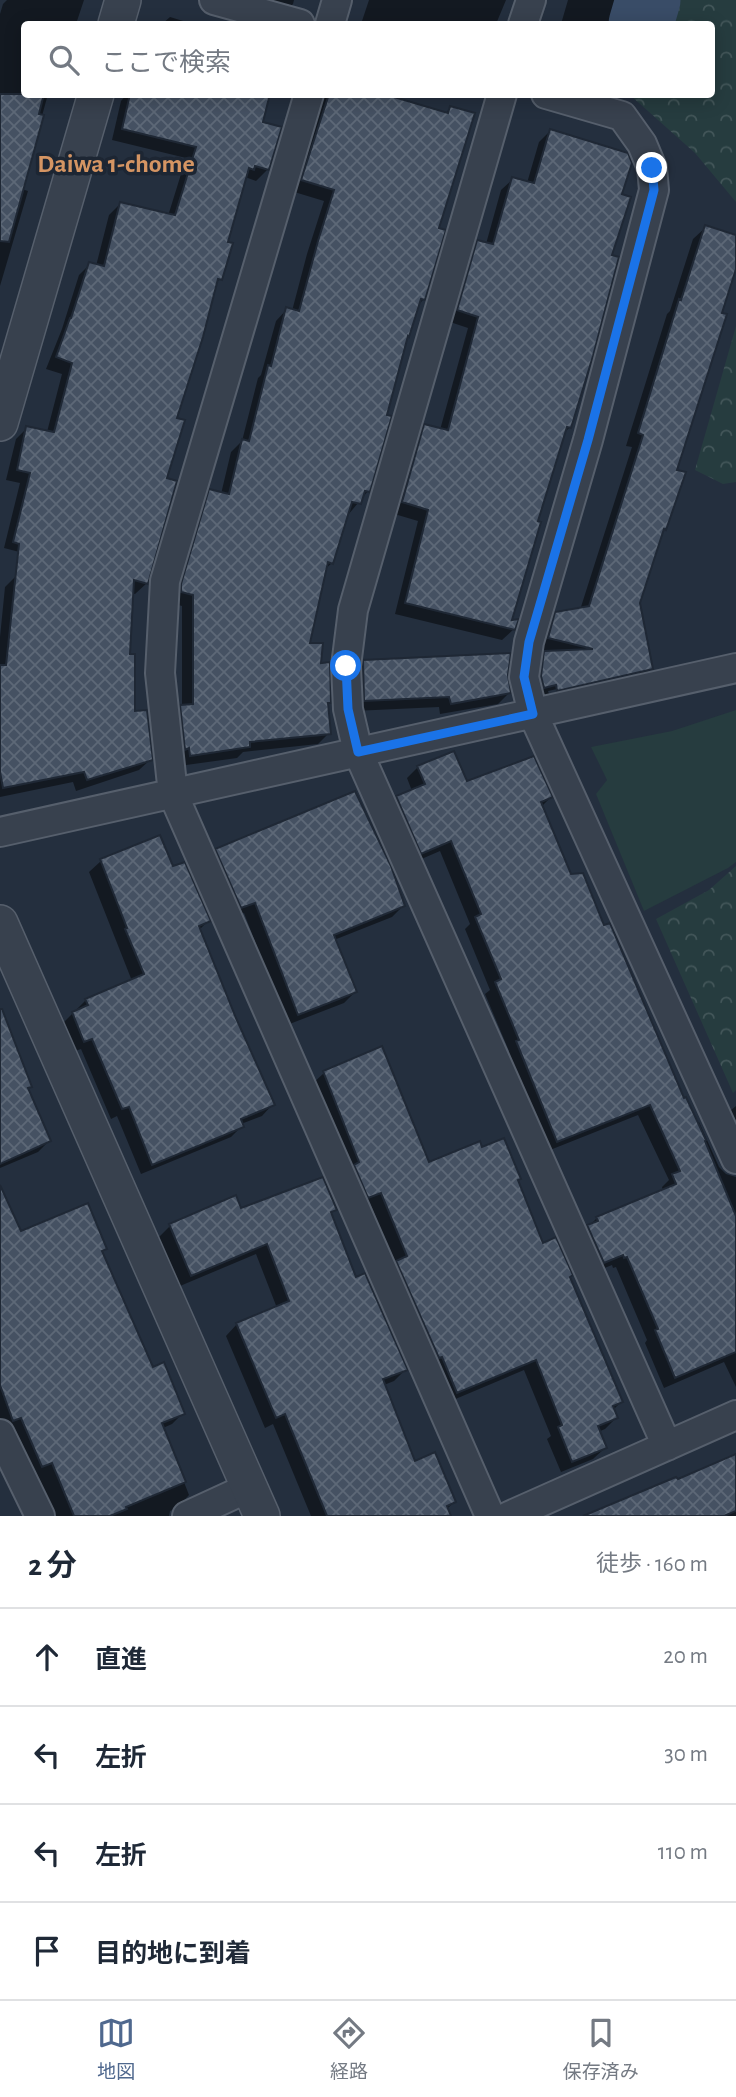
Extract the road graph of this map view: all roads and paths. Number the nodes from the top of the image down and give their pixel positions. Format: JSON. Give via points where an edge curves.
{"nodes":[{"id":1,"x":123,"y":0,"type":"edge"},
{"id":2,"x":214,"y":0,"type":"edge"},
{"id":3,"x":337,"y":0,"type":"edge"},
{"id":4,"x":531,"y":0,"type":"edge"},
{"id":5,"x":117,"y":21,"type":"edge"},
{"id":6,"x":289,"y":21,"type":"edge"},
{"id":7,"x":331,"y":21,"type":"edge"},
{"id":8,"x":524,"y":21,"type":"edge"},
{"id":9,"x":95,"y":98,"type":"edge"},
{"id":10,"x":308,"y":98,"type":"edge"},
{"id":11,"x":501,"y":98,"type":"edge"},
{"id":12,"x":560,"y":98,"type":"edge"},
{"id":13,"x":0,"y":423,"type":"edge"},
{"id":14,"x":736,"y":668,"type":"edge"},
{"id":15,"x":533,"y":714,"type":"junction"},
{"id":16,"x":358,"y":752,"type":"junction"},
{"id":17,"x":173,"y":794,"type":"junction"},
{"id":18,"x":0,"y":832,"type":"edge"},
{"id":19,"x":0,"y":923,"type":"edge"},
{"id":20,"x":736,"y":1158,"type":"edge"},
{"id":21,"x":736,"y":1415,"type":"edge"},
{"id":22,"x":0,"y":1434,"type":"edge"},
{"id":23,"x":667,"y":1446,"type":"junction"},
{"id":24,"x":256,"y":1501,"type":"edge"},
{"id":25,"x":40,"y":1516,"type":"edge"},
{"id":26,"x":187,"y":1516,"type":"edge"},
{"id":27,"x":490,"y":1516,"type":"edge"},
{"id":28,"x":509,"y":1516,"type":"edge"}],
"edges":[{"from":1,"to":5,"type":"street"},
{"from":2,"to":6,"type":"street"},
{"from":3,"to":7,"type":"street"},
{"from":4,"to":8,"type":"street"},
{"from":9,"to":13,"type":"street"},
{"from":10,"to":17,"type":"street","via":[[165,581],[160,673]]},
{"from":11,"to":16,"type":"street","via":[[354,610],[346,666],[348,709]]},
{"from":12,"to":15,"type":"street","via":[[622,116],[642,144],[652,168],[654,190],[529,642],[524,677]]},
{"from":14,"to":15,"type":"street"},
{"from":15,"to":16,"type":"street"},
{"from":15,"to":20,"type":"street"},
{"from":16,"to":17,"type":"street"},
{"from":16,"to":23,"type":"street"},
{"from":17,"to":18,"type":"street"},
{"from":17,"to":27,"type":"street"},
{"from":19,"to":24,"type":"street"},
{"from":21,"to":23,"type":"street"},
{"from":22,"to":25,"type":"street"},
{"from":23,"to":28,"type":"street"},
{"from":24,"to":26,"type":"street"}]}
